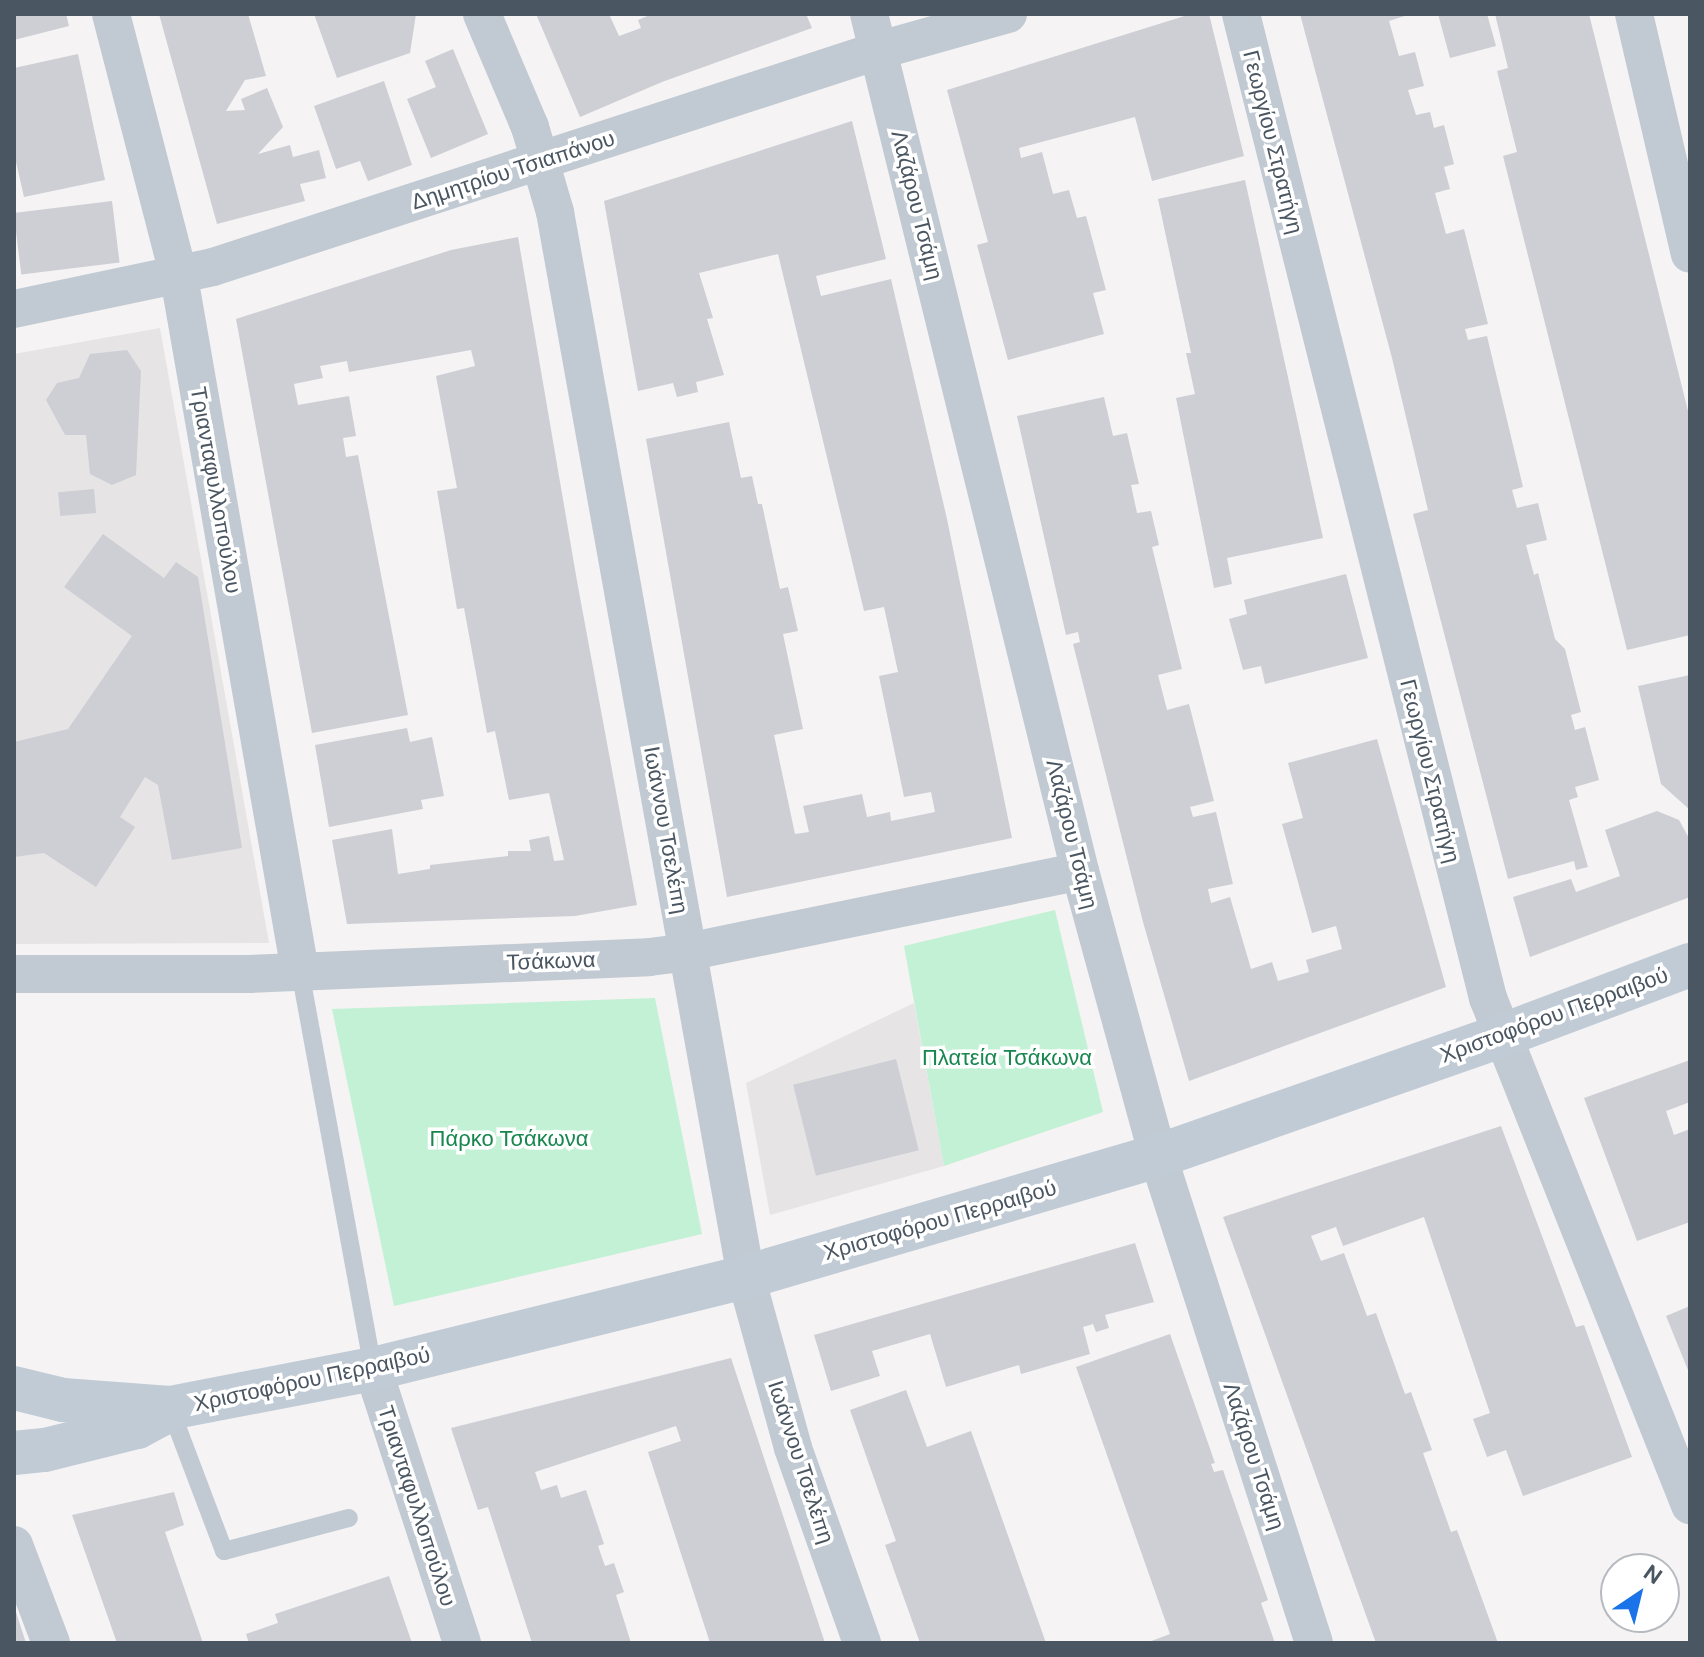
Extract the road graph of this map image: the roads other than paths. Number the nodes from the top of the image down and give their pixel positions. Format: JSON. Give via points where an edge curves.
{"nodes":[{"id":1,"x":111,"y":14,"type":"edge"},
{"id":2,"x":482,"y":14,"type":"edge"},
{"id":3,"x":869,"y":14,"type":"edge"},
{"id":4,"x":1008,"y":14,"type":"edge"},
{"id":5,"x":1241,"y":14,"type":"edge"},
{"id":6,"x":1634,"y":14,"type":"edge"},
{"id":7,"x":880,"y":50,"type":"junction"},
{"id":8,"x":541,"y":161,"type":"junction"},
{"id":9,"x":1690,"y":254,"type":"edge"},
{"id":10,"x":179,"y":277,"type":"junction"},
{"id":11,"x":14,"y":309,"type":"edge"},
{"id":12,"x":1080,"y":871,"type":"junction"},
{"id":13,"x":687,"y":952,"type":"junction"},
{"id":14,"x":1690,"y":965,"type":"edge"},
{"id":15,"x":300,"y":971,"type":"junction"},
{"id":16,"x":14,"y":974,"type":"edge"},
{"id":17,"x":1501,"y":1036,"type":"junction"},
{"id":18,"x":1158,"y":1156,"type":"junction"},
{"id":19,"x":746,"y":1277,"type":"junction"},
{"id":20,"x":373,"y":1369,"type":"junction"},
{"id":21,"x":14,"y":1388,"type":"edge"},
{"id":22,"x":170,"y":1408,"type":"junction"},
{"id":23,"x":1674,"y":1426,"type":"edge"},
{"id":24,"x":14,"y":1453,"type":"edge"},
{"id":25,"x":1690,"y":1505,"type":"edge"},
{"id":26,"x":349,"y":1518,"type":"dead end"},
{"id":27,"x":14,"y":1545,"type":"edge"},
{"id":28,"x":51,"y":1643,"type":"edge"},
{"id":29,"x":462,"y":1643,"type":"edge"},
{"id":30,"x":862,"y":1643,"type":"edge"},
{"id":31,"x":1314,"y":1643,"type":"edge"}],
"edges":[{"from":1,"to":10,"type":"street","name":"Τριανταφυλλοπούλου"},
{"from":2,"to":8,"type":"street","name":"Ιωάννου Τσελέπη"},
{"from":3,"to":7,"type":"street","name":"Λαζάρου Τσάμη"},
{"from":4,"to":7,"type":"street","name":"Δημητρίου Τσιαπάνου"},
{"from":5,"to":17,"type":"street","name":"Γεωργίου Στρατήγη","via":[[1476,955]]},
{"from":6,"to":9,"type":"street"},
{"from":7,"to":8,"type":"street","name":"Δημητρίου Τσιαπάνου"},
{"from":7,"to":12,"type":"street","name":"Λαζάρου Τσάμη"},
{"from":8,"to":10,"type":"street","name":"Δημητρίου Τσιαπάνου"},
{"from":8,"to":13,"type":"street","name":"Ιωάννου Τσελέπη","via":[[565,262]]},
{"from":10,"to":11,"type":"street","name":"Δημητρίου Τσιαπάνου"},
{"from":10,"to":15,"type":"street","name":"Τριανταφυλλοπούλου"},
{"from":12,"to":13,"type":"street","name":"Τσάκωνα"},
{"from":12,"to":18,"type":"street","name":"Λαζάρου Τσάμη"},
{"from":13,"to":15,"type":"street","name":"Τσάκωνα"},
{"from":13,"to":19,"type":"street","name":"Ιωάννου Τσελέπη"},
{"from":14,"to":17,"type":"street","name":"Χριστοφόρου Περραιβού"},
{"from":15,"to":16,"type":"street","name":"Τσάκωνα"},
{"from":15,"to":20,"type":"lane"},
{"from":17,"to":18,"type":"street","name":"Χριστοφόρου Περραιβού"},
{"from":17,"to":23,"type":"street","name":"Γεωργίου Στρατήγη"},
{"from":18,"to":19,"type":"street","name":"Χριστοφόρου Περραιβού"},
{"from":18,"to":31,"type":"street","name":"Λαζάρου Τσάμη"},
{"from":19,"to":20,"type":"street","name":"Χριστοφόρου Περραιβού"},
{"from":19,"to":30,"type":"street","name":"Ιωάννου Τσελέπη","via":[[793,1448]]},
{"from":20,"to":22,"type":"street","name":"Χριστοφόρου Περραιβού"},
{"from":20,"to":29,"type":"street","name":"Τριανταφυλλοπούλου"},
{"from":21,"to":22,"type":"street","name":"Χριστοφόρου Περραιβού","via":[[63,1400]]},
{"from":22,"to":24,"type":"street","name":"Χριστοφόρου Περραιβού","via":[[137,1427]]},
{"from":22,"to":26,"type":"lane","via":[[224,1551]]},
{"from":23,"to":25,"type":"street","name":"Γεωργίου Στρατήγη"},
{"from":27,"to":28,"type":"street"}]}
